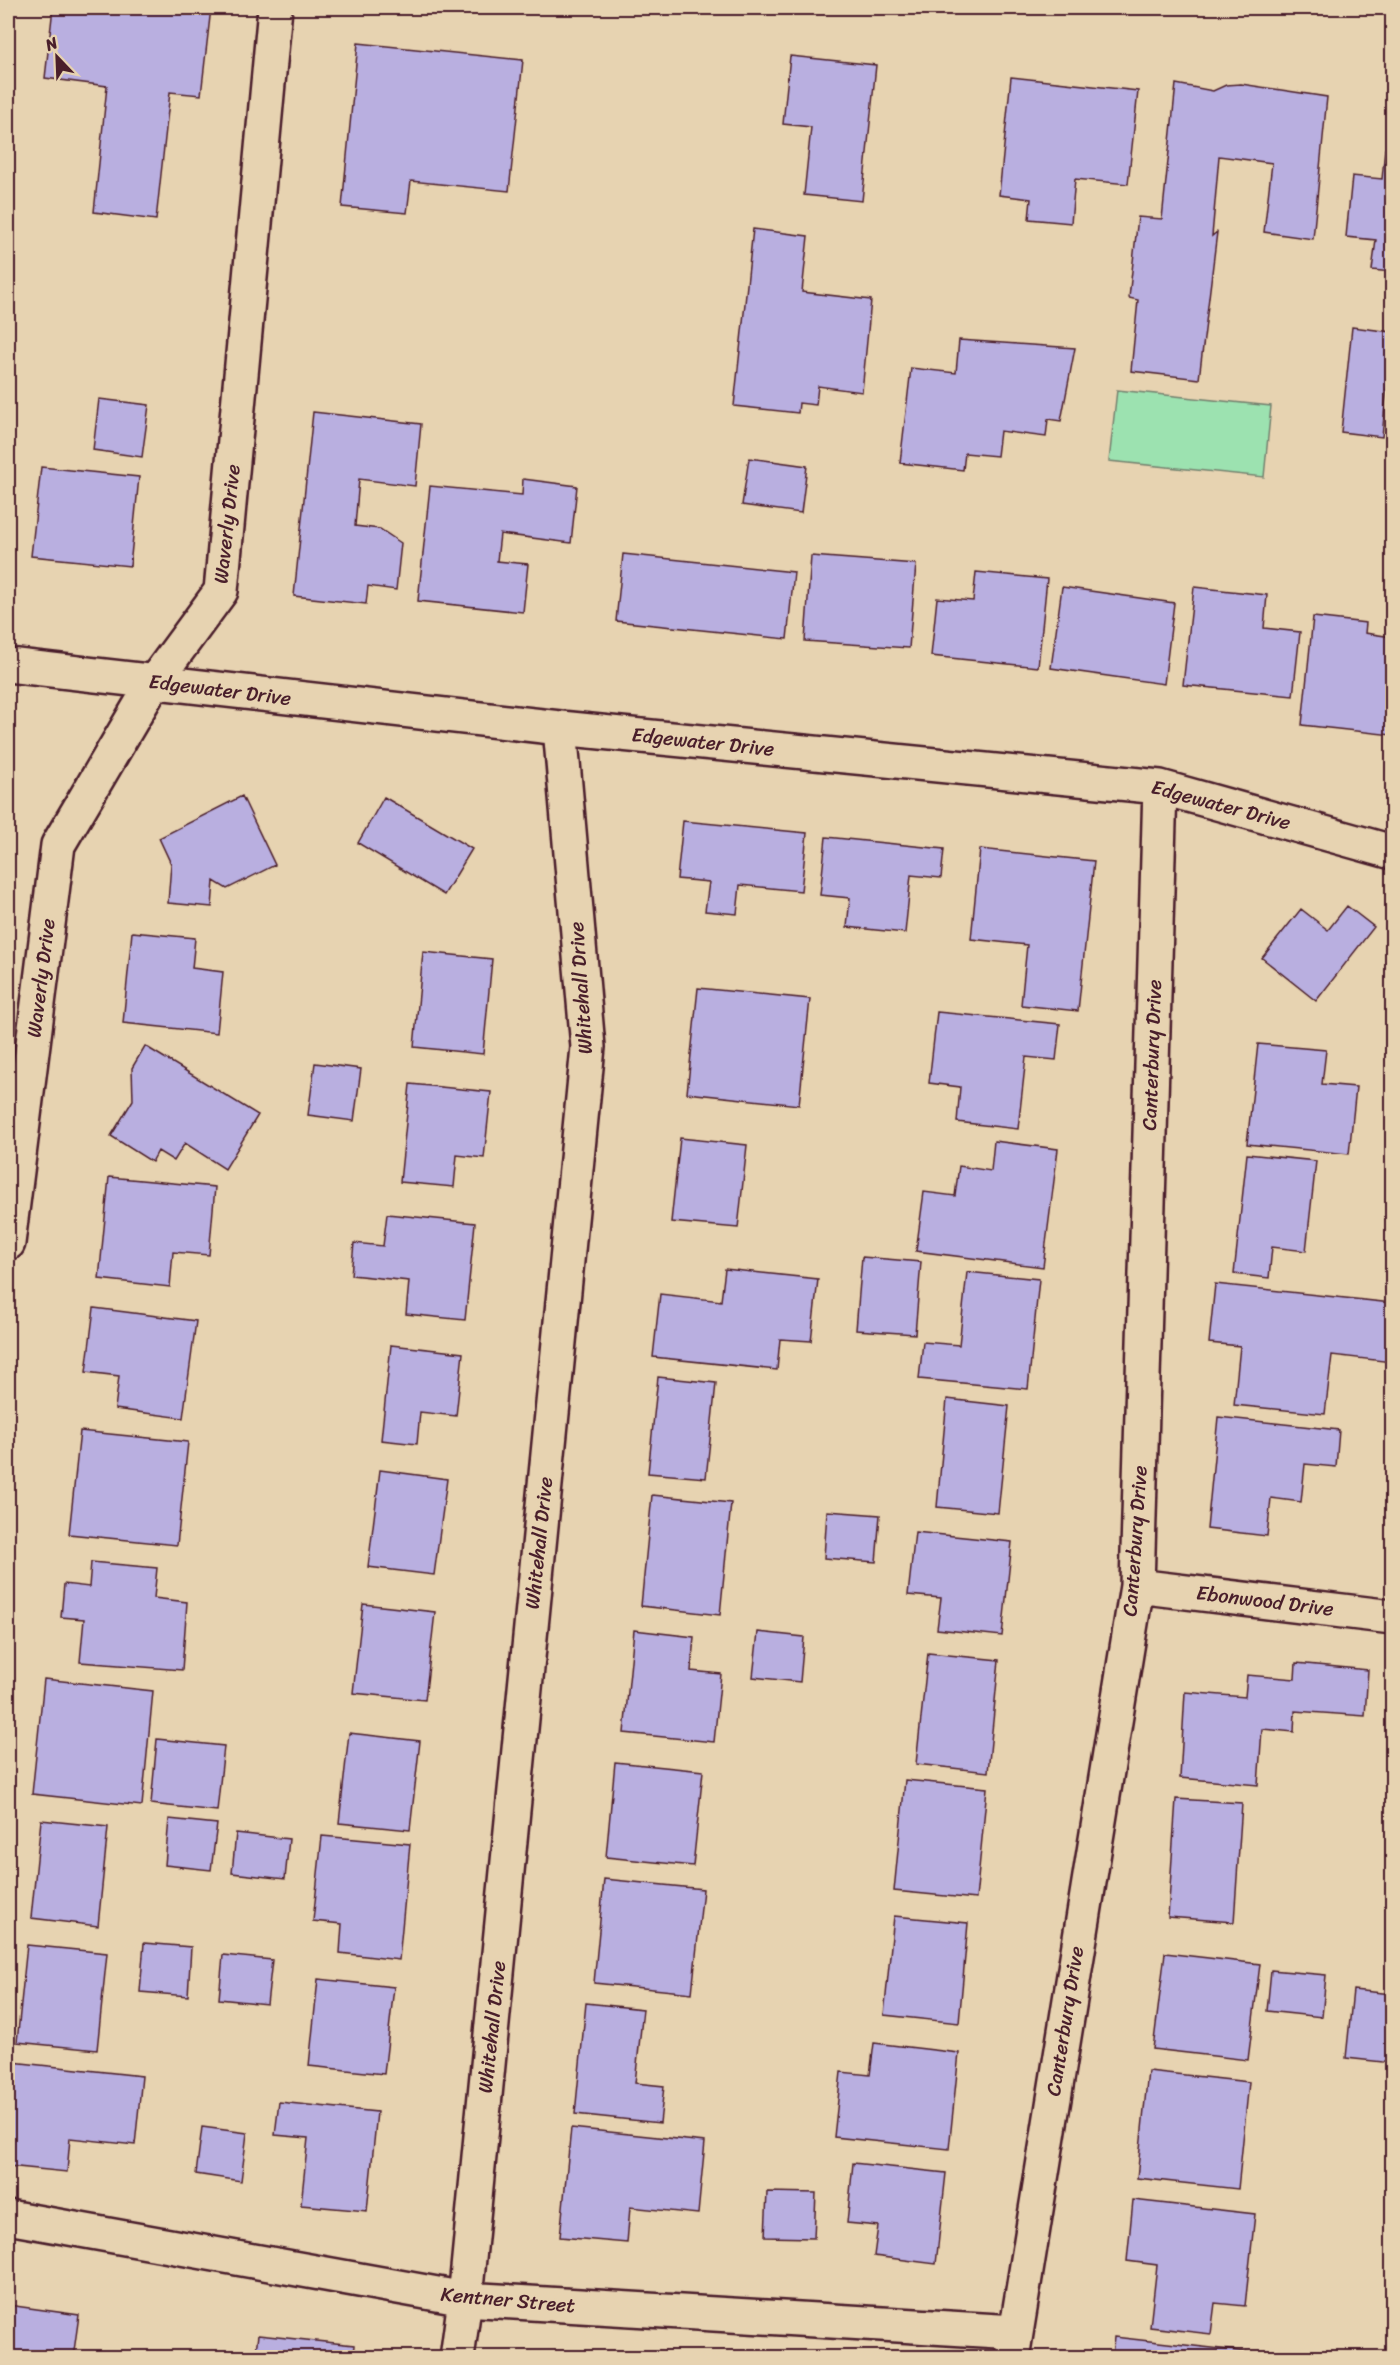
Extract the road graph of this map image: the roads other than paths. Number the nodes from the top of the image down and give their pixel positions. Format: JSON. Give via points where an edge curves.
{"nodes":[{"id":1,"x":275,"y":8,"type":"edge"},
{"id":2,"x":8,"y":664,"type":"edge"},
{"id":3,"x":154,"y":682,"type":"junction"},
{"id":4,"x":560,"y":728,"type":"junction"},
{"id":5,"x":1160,"y":787,"type":"junction"},
{"id":6,"x":1392,"y":852,"type":"edge"},
{"id":7,"x":8,"y":1243,"type":"edge"},
{"id":8,"x":1137,"y":1586,"type":"junction"},
{"id":9,"x":1392,"y":1617,"type":"edge"},
{"id":10,"x":8,"y":2217,"type":"edge"},
{"id":11,"x":465,"y":2299,"type":"junction"},
{"id":12,"x":1013,"y":2345,"type":"edge"},
{"id":13,"x":457,"y":2358,"type":"edge"}],
"edges":[{"from":1,"to":3,"type":"street","name":"Waverly Drive","via":[[221,591]]},
{"from":2,"to":3,"type":"street","name":"Edgewater Drive"},
{"from":3,"to":4,"type":"street","name":"Edgewater Drive"},
{"from":3,"to":7,"type":"street","name":"Waverly Drive","via":[[58,845]]},
{"from":4,"to":5,"type":"street","name":"Edgewater Drive"},
{"from":4,"to":11,"type":"street","name":"Whitehall Drive","via":[[588,1047]]},
{"from":5,"to":6,"type":"street","name":"Edgewater Drive"},
{"from":5,"to":8,"type":"street","name":"Canterbury Drive"},
{"from":8,"to":9,"type":"street","name":"Ebonwood Drive"},
{"from":8,"to":12,"type":"street","name":"Canterbury Drive"},
{"from":10,"to":11,"type":"street","name":"Kentner Street"},
{"from":11,"to":12,"type":"street","name":"Kentner Street"},
{"from":11,"to":13,"type":"street","name":"Whitehall Drive"}]}
